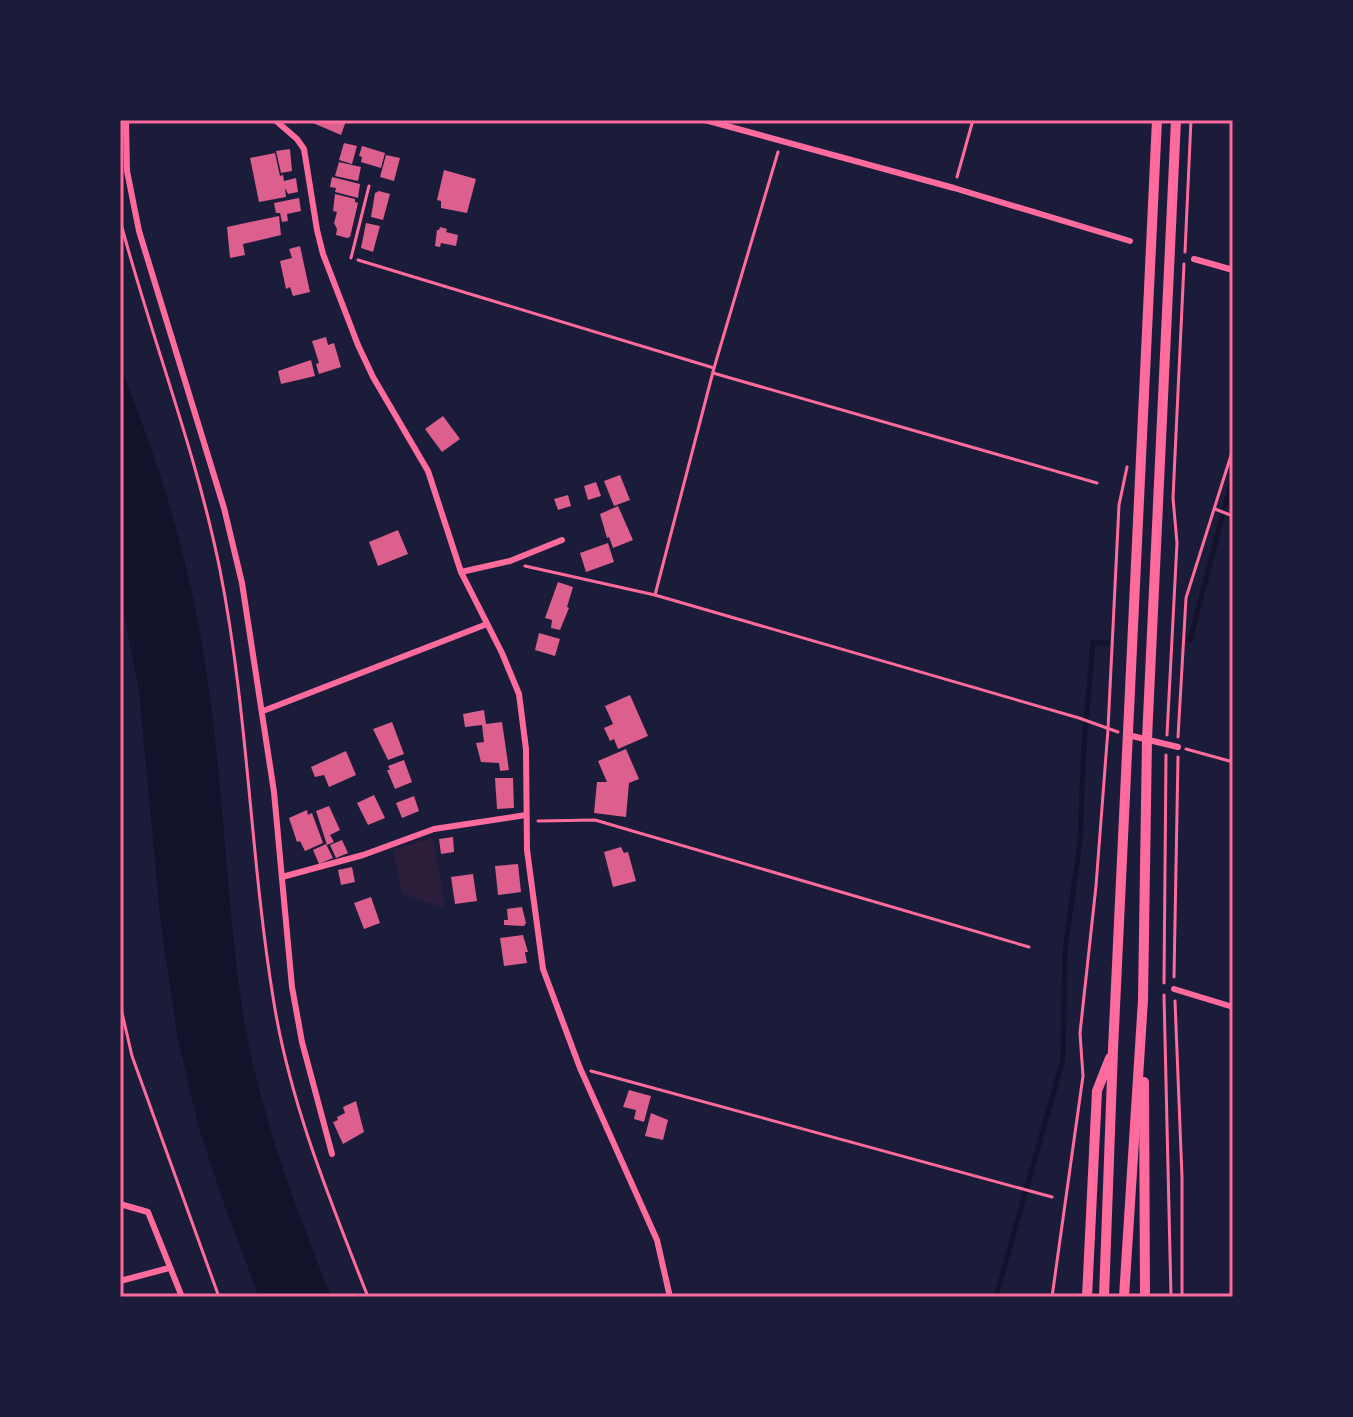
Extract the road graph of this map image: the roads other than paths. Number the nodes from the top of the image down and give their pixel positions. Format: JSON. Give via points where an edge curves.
{"nodes":[{"id":1,"x":126,"y":120,"type":"edge"},
{"id":2,"x":275,"y":120,"type":"edge"},
{"id":3,"x":705,"y":120,"type":"edge"},
{"id":4,"x":1157,"y":120,"type":"edge"},
{"id":5,"x":1176,"y":120,"type":"edge"},
{"id":6,"x":369,"y":186,"type":"dead end"},
{"id":7,"x":1130,"y":241,"type":"dead end"},
{"id":8,"x":351,"y":258,"type":"road end"},
{"id":9,"x":1194,"y":259,"type":"dead end"},
{"id":10,"x":1233,"y":270,"type":"edge"},
{"id":11,"x":562,"y":540,"type":"dead end"},
{"id":12,"x":461,"y":572,"type":"junction"},
{"id":13,"x":487,"y":624,"type":"junction"},
{"id":14,"x":263,"y":711,"type":"junction"},
{"id":15,"x":1128,"y":735,"type":"junction"},
{"id":16,"x":1147,"y":739,"type":"junction"},
{"id":17,"x":1178,"y":747,"type":"road end"},
{"id":18,"x":526,"y":818,"type":"junction"},
{"id":19,"x":282,"y":877,"type":"junction"},
{"id":20,"x":1174,"y":989,"type":"road end"},
{"id":21,"x":1143,"y":1000,"type":"junction"},
{"id":22,"x":1233,"y":1007,"type":"edge"},
{"id":23,"x":1113,"y":1049,"type":"junction"},
{"id":24,"x":332,"y":1154,"type":"dead end"},
{"id":25,"x":120,"y":1204,"type":"edge"},
{"id":26,"x":169,"y":1268,"type":"junction"},
{"id":27,"x":120,"y":1281,"type":"edge"},
{"id":28,"x":182,"y":1297,"type":"edge"},
{"id":29,"x":670,"y":1297,"type":"edge"},
{"id":30,"x":1087,"y":1297,"type":"edge"},
{"id":31,"x":1104,"y":1297,"type":"edge"},
{"id":32,"x":1124,"y":1297,"type":"edge"},
{"id":33,"x":1145,"y":1297,"type":"edge"}],
"edges":[{"from":1,"to":14,"type":"street","via":[[132,199],[234,546]]},
{"from":2,"to":12,"type":"street","via":[[304,149],[327,264],[373,377],[428,471]]},
{"from":3,"to":7,"type":"street"},
{"from":4,"to":15,"type":"highway"},
{"from":5,"to":16,"type":"highway"},
{"from":6,"to":8,"type":"lane"},
{"from":9,"to":10,"type":"street"},
{"from":11,"to":12,"type":"street","via":[[510,561]]},
{"from":12,"to":13,"type":"street"},
{"from":13,"to":14,"type":"street"},
{"from":13,"to":18,"type":"street","via":[[519,694]]},
{"from":14,"to":19,"type":"street"},
{"from":15,"to":16,"type":"street"},
{"from":15,"to":23,"type":"highway"},
{"from":16,"to":17,"type":"street"},
{"from":16,"to":21,"type":"highway"},
{"from":18,"to":19,"type":"street","via":[[434,829]]},
{"from":18,"to":29,"type":"street","via":[[543,969],[580,1068],[657,1240]]},
{"from":19,"to":24,"type":"street","via":[[292,987]]},
{"from":20,"to":22,"type":"street"},
{"from":21,"to":32,"type":"highway"},
{"from":21,"to":33,"type":"highway"},
{"from":23,"to":30,"type":"highway","via":[[1097,1091]]},
{"from":23,"to":31,"type":"highway"},
{"from":25,"to":26,"type":"street","via":[[148,1212]]},
{"from":26,"to":27,"type":"street"},
{"from":26,"to":28,"type":"street"}]}
